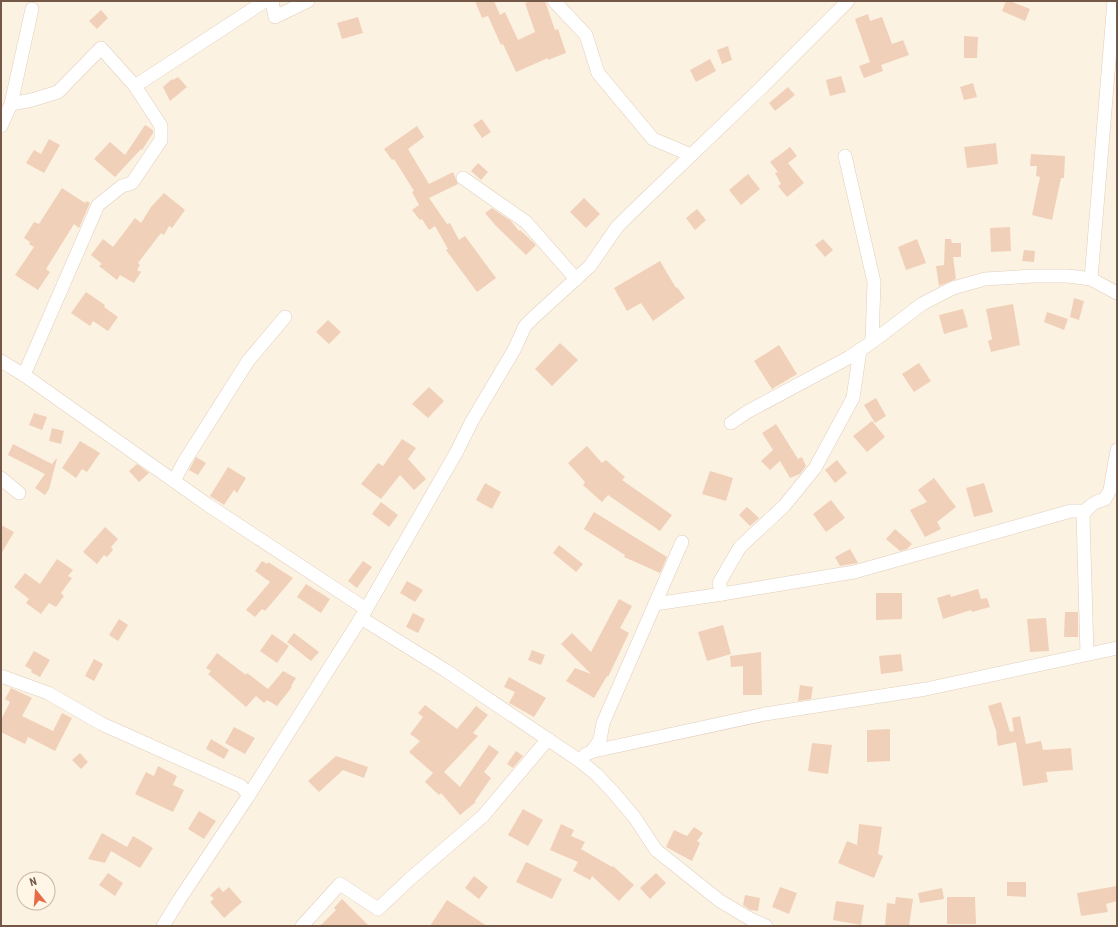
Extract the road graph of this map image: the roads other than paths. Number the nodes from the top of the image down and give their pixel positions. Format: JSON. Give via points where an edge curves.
{"nodes":[{"id":1,"x":265,"y":1,"type":"edge"},
{"id":2,"x":272,"y":1,"type":"edge"},
{"id":3,"x":308,"y":1,"type":"edge"},
{"id":4,"x":554,"y":1,"type":"edge"},
{"id":5,"x":848,"y":1,"type":"edge"},
{"id":6,"x":1114,"y":1,"type":"edge"},
{"id":7,"x":32,"y":9,"type":"dead end"},
{"id":8,"x":135,"y":86,"type":"junction"},
{"id":9,"x":11,"y":104,"type":"junction"},
{"id":10,"x":1,"y":126,"type":"edge"},
{"id":11,"x":691,"y":155,"type":"junction"},
{"id":12,"x":845,"y":156,"type":"dead end"},
{"id":13,"x":463,"y":178,"type":"dead end"},
{"id":14,"x":576,"y":279,"type":"junction"},
{"id":15,"x":1091,"y":280,"type":"junction"},
{"id":16,"x":1117,"y":292,"type":"edge"},
{"id":17,"x":284,"y":317,"type":"dead end"},
{"id":18,"x":872,"y":342,"type":"junction"},
{"id":19,"x":860,"y":350,"type":"junction"},
{"id":20,"x":1,"y":361,"type":"edge"},
{"id":21,"x":24,"y":375,"type":"junction"},
{"id":22,"x":731,"y":423,"type":"dead end"},
{"id":23,"x":1117,"y":450,"type":"edge"},
{"id":24,"x":1,"y":478,"type":"edge"},
{"id":25,"x":174,"y":481,"type":"junction"},
{"id":26,"x":19,"y":493,"type":"dead end"},
{"id":27,"x":1111,"y":498,"type":"edge"},
{"id":28,"x":1085,"y":511,"type":"junction"},
{"id":29,"x":682,"y":542,"type":"dead end"},
{"id":30,"x":722,"y":594,"type":"junction"},
{"id":31,"x":654,"y":604,"type":"junction"},
{"id":32,"x":364,"y":613,"type":"junction"},
{"id":33,"x":1117,"y":648,"type":"edge"},
{"id":34,"x":1087,"y":654,"type":"junction"},
{"id":35,"x":1,"y":676,"type":"edge"},
{"id":36,"x":548,"y":739,"type":"junction"},
{"id":37,"x":592,"y":751,"type":"junction"},
{"id":38,"x":580,"y":761,"type":"junction"},
{"id":39,"x":249,"y":796,"type":"junction"},
{"id":40,"x":163,"y":926,"type":"edge"},
{"id":41,"x":302,"y":926,"type":"edge"},
{"id":42,"x":766,"y":926,"type":"edge"}],
"edges":[{"from":1,"to":8,"type":"street"},
{"from":2,"to":3,"type":"street","via":[[275,17]]},
{"from":4,"to":11,"type":"street","via":[[586,35],[598,73],[653,139]]},
{"from":5,"to":11,"type":"street"},
{"from":6,"to":15,"type":"street"},
{"from":7,"to":9,"type":"street"},
{"from":8,"to":9,"type":"street","via":[[101,48],[58,92]]},
{"from":8,"to":21,"type":"street","via":[[161,126],[161,140],[132,184],[122,186],[98,205]]},
{"from":9,"to":10,"type":"street"},
{"from":11,"to":14,"type":"street","via":[[617,227],[590,266]]},
{"from":12,"to":18,"type":"street","via":[[874,282]]},
{"from":13,"to":14,"type":"street","via":[[526,222]]},
{"from":14,"to":32,"type":"street","via":[[525,326],[514,350]]},
{"from":15,"to":16,"type":"street"},
{"from":15,"to":18,"type":"street","via":[[1068,276],[1034,276],[985,279],[953,288],[922,304]]},
{"from":17,"to":25,"type":"street","via":[[248,361]]},
{"from":18,"to":19,"type":"street"},
{"from":19,"to":22,"type":"street"},
{"from":19,"to":30,"type":"street","via":[[853,398],[815,468],[784,506],[740,546],[719,583]]},
{"from":20,"to":21,"type":"street"},
{"from":21,"to":25,"type":"street"},
{"from":23,"to":27,"type":"street"},
{"from":24,"to":26,"type":"street"},
{"from":25,"to":32,"type":"street"},
{"from":27,"to":28,"type":"street","via":[[1097,501]]},
{"from":28,"to":30,"type":"street","via":[[1071,511],[854,572]]},
{"from":28,"to":34,"type":"street","via":[[1083,516]]},
{"from":29,"to":31,"type":"street"},
{"from":30,"to":31,"type":"street"},
{"from":31,"to":37,"type":"street","via":[[603,724],[600,740]]},
{"from":32,"to":36,"type":"street"},
{"from":32,"to":39,"type":"street"},
{"from":33,"to":34,"type":"street"},
{"from":34,"to":37,"type":"street","via":[[926,689],[765,714]]},
{"from":35,"to":39,"type":"street","via":[[48,692],[102,724],[241,786]]},
{"from":36,"to":38,"type":"street"},
{"from":36,"to":41,"type":"street","via":[[482,816],[378,909],[340,884]]},
{"from":37,"to":38,"type":"street"},
{"from":38,"to":42,"type":"street","via":[[614,793],[656,850],[720,901]]},
{"from":39,"to":40,"type":"street"}]}
